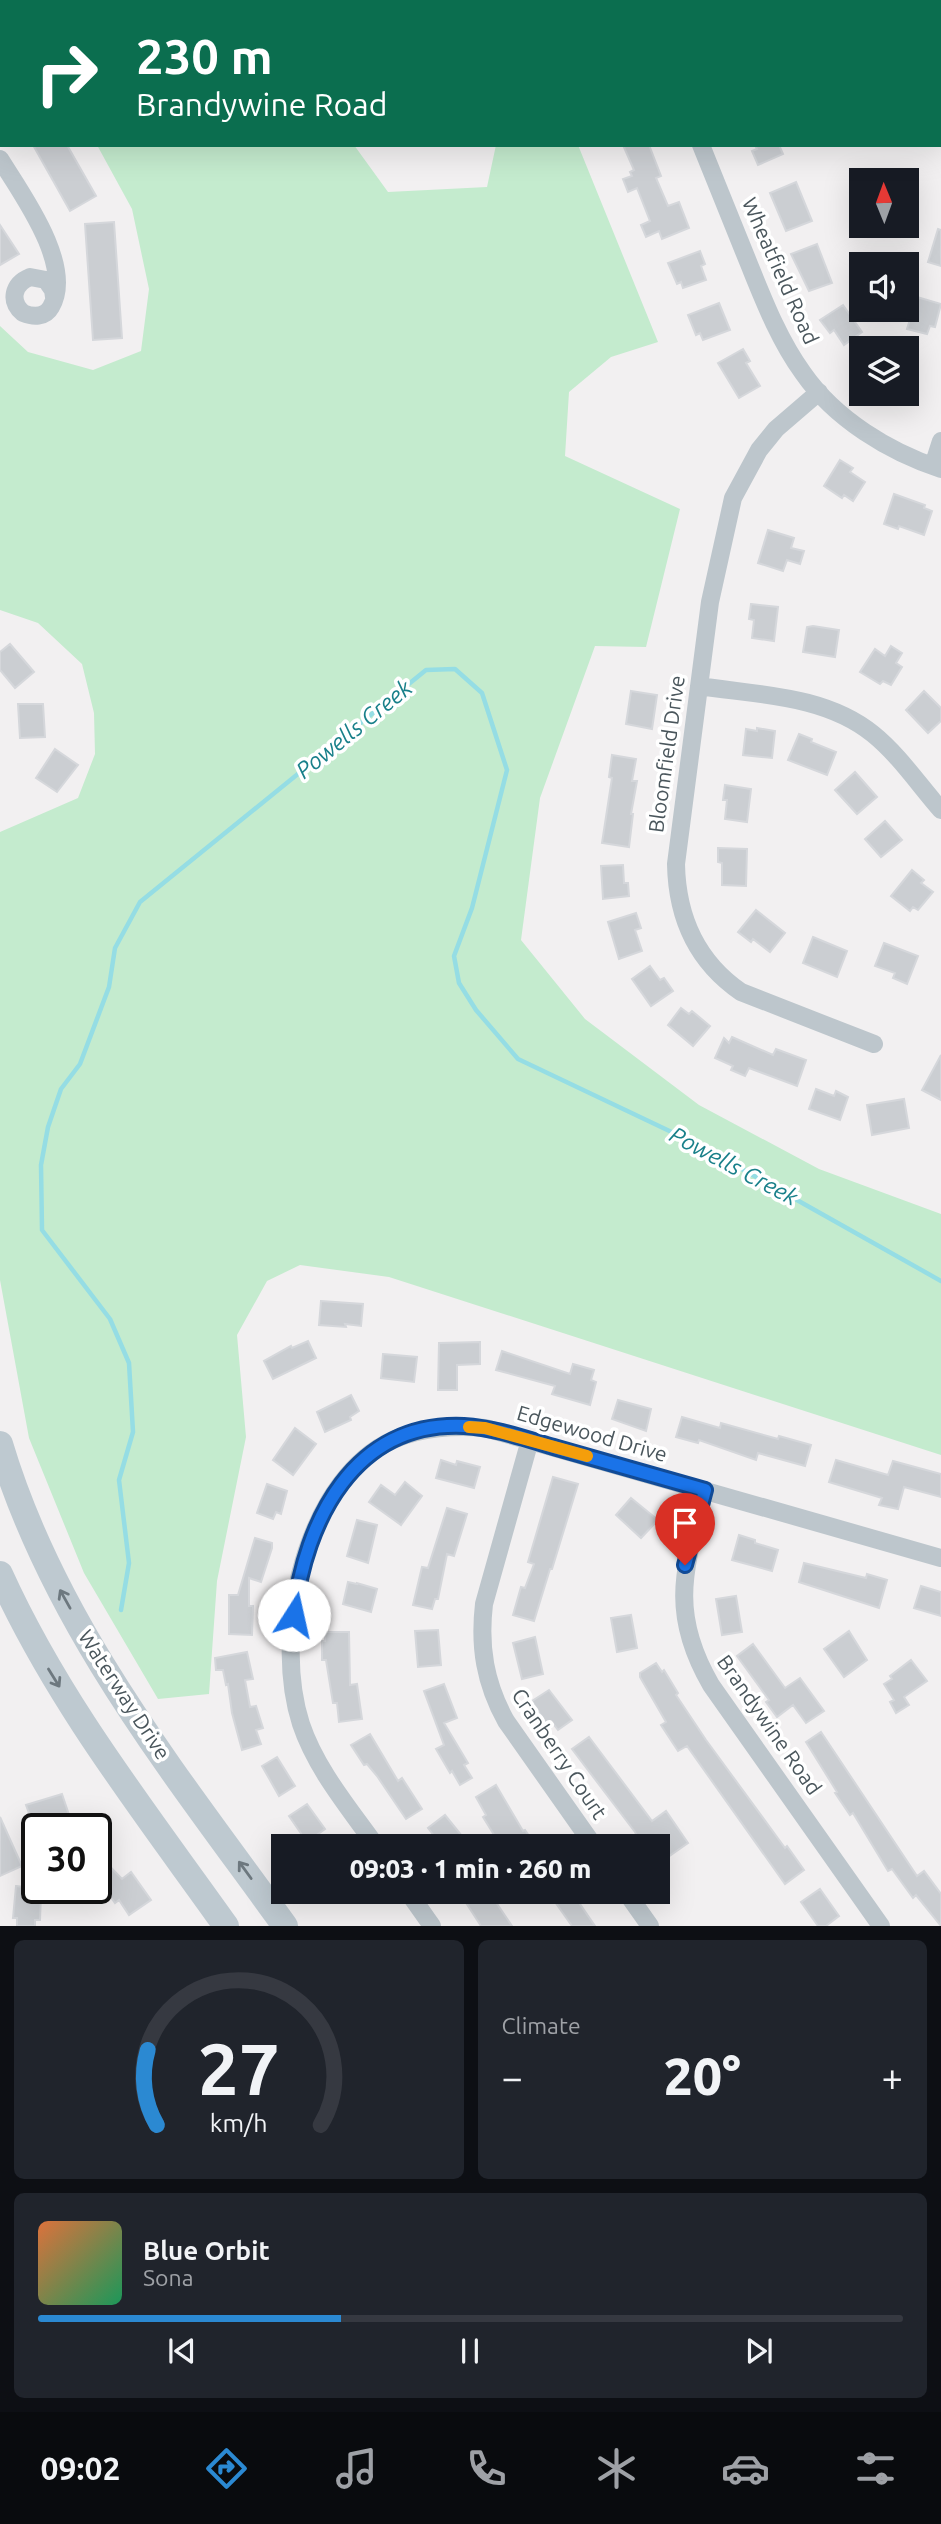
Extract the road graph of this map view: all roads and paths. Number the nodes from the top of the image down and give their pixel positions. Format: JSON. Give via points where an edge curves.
{"nodes":[{"id":1,"x":702,"y":147,"type":"edge"},
{"id":2,"x":0,"y":159,"type":"edge"},
{"id":3,"x":54,"y":297,"type":"dead end"},
{"id":4,"x":819,"y":392,"type":"junction"},
{"id":5,"x":941,"y":441,"type":"edge"},
{"id":6,"x":937,"y":468,"type":"edge"},
{"id":7,"x":699,"y":686,"type":"junction"},
{"id":8,"x":941,"y":810,"type":"edge"},
{"id":9,"x":874,"y":1044,"type":"dead end"},
{"id":10,"x":530,"y":1440,"type":"junction"},
{"id":11,"x":0,"y":1444,"type":"edge"},
{"id":12,"x":705,"y":1490,"type":"junction"},
{"id":13,"x":941,"y":1558,"type":"edge"},
{"id":14,"x":0,"y":1574,"type":"edge"},
{"id":15,"x":368,"y":1834,"type":"edge"},
{"id":16,"x":586,"y":1834,"type":"edge"},
{"id":17,"x":416,"y":1904,"type":"edge"},
{"id":18,"x":634,"y":1904,"type":"edge"},
{"id":19,"x":226,"y":1926,"type":"edge"},
{"id":20,"x":285,"y":1926,"type":"edge"},
{"id":21,"x":432,"y":1926,"type":"edge"},
{"id":22,"x":650,"y":1926,"type":"edge"},
{"id":23,"x":881,"y":1926,"type":"edge"}],
"edges":[{"from":1,"to":4,"type":"street","name":"Wheatfield Road","via":[[767,307],[803,374]]},
{"from":2,"to":3,"type":"street","via":[[46,236],[54,261]]},
{"from":4,"to":6,"type":"street","name":"Wheatfield Road","via":[[866,432]]},
{"from":4,"to":7,"type":"street","name":"Bloomfield Drive","via":[[776,429],[733,498],[710,602]]},
{"from":5,"to":6,"type":"street"},
{"from":7,"to":8,"type":"street","via":[[835,710],[875,735]]},
{"from":7,"to":9,"type":"street","name":"Bloomfield Drive","via":[[676,864],[676,887],[686,926],[710,965],[741,992]]},
{"from":10,"to":12,"type":"street","name":"Edgewood Drive"},
{"from":10,"to":15,"type":"street","name":"Edgewood Drive","via":[[461,1426],[408,1434],[358,1464],[341,1482],[319,1520],[296,1596],[291,1655],[294,1695],[315,1757]]},
{"from":10,"to":16,"type":"street","name":"Cranberry Court","via":[[484,1604],[482,1653],[486,1677],[506,1721]]},
{"from":20,"to":11,"type":"main road","name":"Waterway Drive","one_way":true,"via":[[87,1641],[32,1529]]},
{"from":12,"to":13,"type":"street","name":"Edgewood Drive"},
{"from":12,"to":23,"type":"street","name":"Brandywine Road","via":[[683,1589],[684,1613],[699,1664]]},
{"from":14,"to":19,"type":"main road","one_way":true,"via":[[48,1669],[85,1728]]},
{"from":17,"to":21,"type":"street"},
{"from":18,"to":22,"type":"street"}]}
